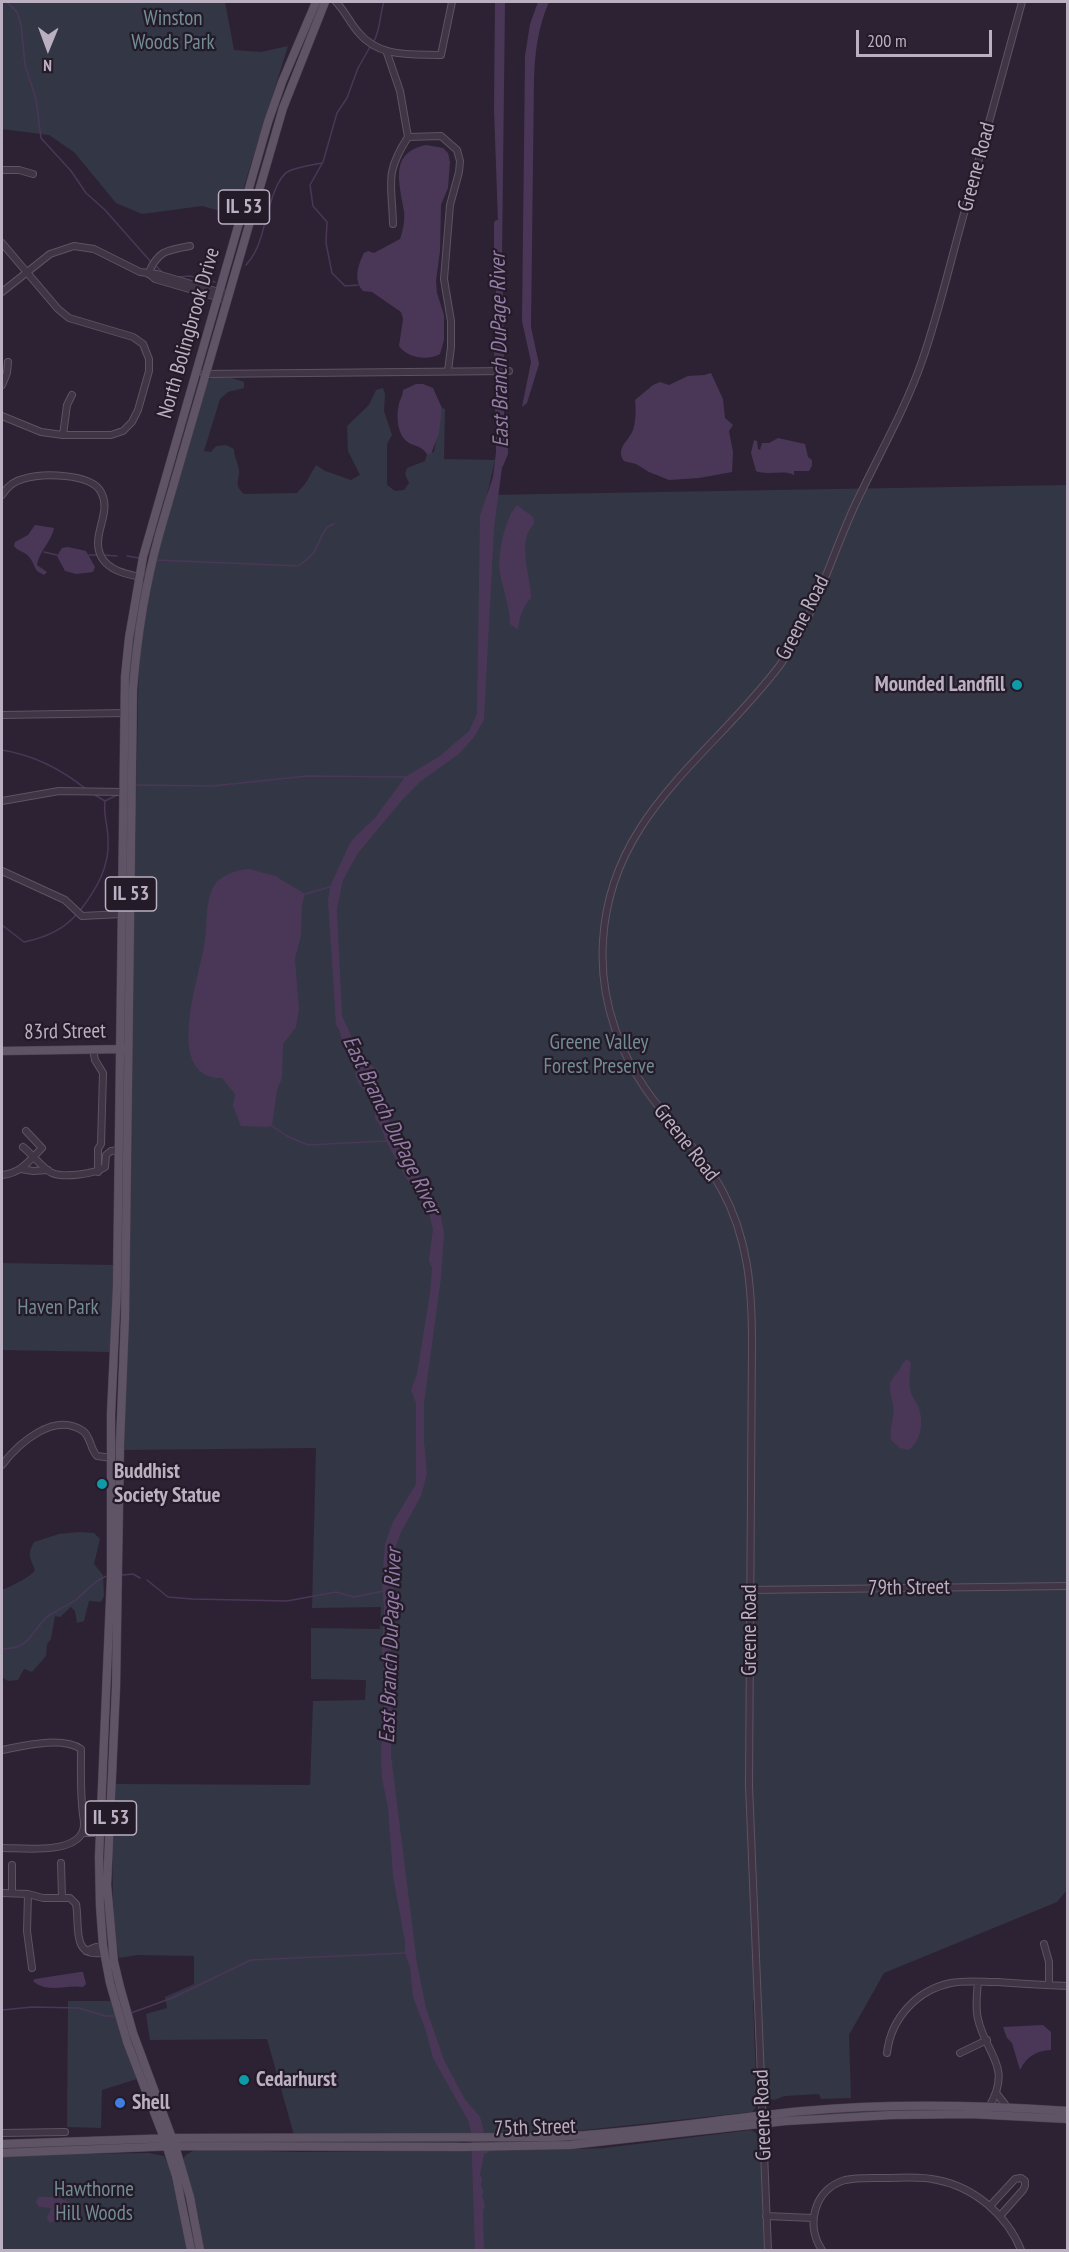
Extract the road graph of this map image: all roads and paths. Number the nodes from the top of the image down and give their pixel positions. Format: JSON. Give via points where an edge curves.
{"nodes":[{"id":1,"x":316,"y":2,"type":"edge"},
{"id":2,"x":325,"y":2,"type":"edge"},
{"id":3,"x":336,"y":2,"type":"edge"},
{"id":4,"x":452,"y":2,"type":"edge"},
{"id":5,"x":1022,"y":2,"type":"edge"},
{"id":6,"x":387,"y":53,"type":"junction"},
{"id":7,"x":408,"y":137,"type":"junction"},
{"id":8,"x":2,"y":170,"type":"edge"},
{"id":9,"x":33,"y":174,"type":"dead end"},
{"id":10,"x":393,"y":224,"type":"dead end"},
{"id":11,"x":2,"y":243,"type":"edge"},
{"id":12,"x":190,"y":246,"type":"dead end"},
{"id":13,"x":27,"y":272,"type":"junction"},
{"id":14,"x":148,"y":274,"type":"junction"},
{"id":15,"x":2,"y":292,"type":"edge"},
{"id":16,"x":224,"y":296,"type":"junction"},
{"id":17,"x":8,"y":362,"type":"dead end"},
{"id":18,"x":509,"y":370,"type":"dead end"},
{"id":19,"x":448,"y":371,"type":"junction"},
{"id":20,"x":204,"y":374,"type":"junction"},
{"id":21,"x":2,"y":385,"type":"edge"},
{"id":22,"x":72,"y":394,"type":"dead end"},
{"id":23,"x":2,"y":416,"type":"edge"},
{"id":24,"x":63,"y":435,"type":"junction"},
{"id":25,"x":2,"y":495,"type":"edge"},
{"id":26,"x":144,"y":578,"type":"junction"},
{"id":27,"x":128,"y":713,"type":"junction"},
{"id":28,"x":2,"y":715,"type":"edge"},
{"id":29,"x":123,"y":792,"type":"junction"},
{"id":30,"x":2,"y":801,"type":"edge"},
{"id":31,"x":2,"y":871,"type":"edge"},
{"id":32,"x":122,"y":914,"type":"junction"},
{"id":33,"x":93,"y":1049,"type":"junction"},
{"id":34,"x":125,"y":1049,"type":"junction"},
{"id":35,"x":2,"y":1051,"type":"edge"},
{"id":36,"x":26,"y":1131,"type":"dead end"},
{"id":37,"x":23,"y":1147,"type":"dead end"},
{"id":38,"x":119,"y":1150,"type":"junction"},
{"id":39,"x":34,"y":1156,"type":"junction"},
{"id":40,"x":21,"y":1169,"type":"junction"},
{"id":41,"x":48,"y":1170,"type":"junction"},
{"id":42,"x":98,"y":1172,"type":"junction"},
{"id":43,"x":2,"y":1175,"type":"edge"},
{"id":44,"x":115,"y":1459,"type":"junction"},
{"id":45,"x":2,"y":1465,"type":"edge"},
{"id":46,"x":1068,"y":1586,"type":"edge"},
{"id":47,"x":750,"y":1590,"type":"junction"},
{"id":48,"x":2,"y":1750,"type":"edge"},
{"id":49,"x":84,"y":1823,"type":"junction"},
{"id":50,"x":101,"y":1824,"type":"junction"},
{"id":51,"x":110,"y":1831,"type":"junction"},
{"id":52,"x":83,"y":1833,"type":"junction"},
{"id":53,"x":100,"y":1834,"type":"junction"},
{"id":54,"x":2,"y":1848,"type":"edge"},
{"id":55,"x":61,"y":1863,"type":"dead end"},
{"id":56,"x":12,"y":1865,"type":"dead end"},
{"id":57,"x":2,"y":1893,"type":"edge"},
{"id":58,"x":12,"y":1893,"type":"junction"},
{"id":59,"x":28,"y":1894,"type":"junction"},
{"id":60,"x":62,"y":1897,"type":"junction"},
{"id":61,"x":1044,"y":1944,"type":"dead end"},
{"id":62,"x":104,"y":1949,"type":"junction"},
{"id":63,"x":32,"y":1968,"type":"dead end"},
{"id":64,"x":978,"y":1982,"type":"junction"},
{"id":65,"x":1049,"y":1985,"type":"junction"},
{"id":66,"x":1068,"y":1986,"type":"edge"},
{"id":67,"x":987,"y":2040,"type":"junction"},
{"id":68,"x":887,"y":2053,"type":"dead end"},
{"id":69,"x":960,"y":2053,"type":"dead end"},
{"id":70,"x":997,"y":2094,"type":"junction"},
{"id":71,"x":989,"y":2107,"type":"junction"},
{"id":72,"x":1007,"y":2107,"type":"junction"},
{"id":73,"x":1068,"y":2111,"type":"edge"},
{"id":74,"x":763,"y":2119,"type":"junction"},
{"id":75,"x":1068,"y":2120,"type":"edge"},
{"id":76,"x":65,"y":2132,"type":"dead end"},
{"id":77,"x":2,"y":2133,"type":"edge"},
{"id":78,"x":170,"y":2142,"type":"junction"},
{"id":79,"x":2,"y":2144,"type":"edge"},
{"id":80,"x":2,"y":2153,"type":"edge"},
{"id":81,"x":990,"y":2206,"type":"junction"},
{"id":82,"x":766,"y":2216,"type":"junction"},
{"id":83,"x":1000,"y":2216,"type":"junction"},
{"id":84,"x":813,"y":2218,"type":"junction"},
{"id":85,"x":191,"y":2250,"type":"edge"},
{"id":86,"x":200,"y":2250,"type":"edge"},
{"id":87,"x":768,"y":2250,"type":"edge"},
{"id":88,"x":822,"y":2250,"type":"edge"},
{"id":89,"x":1021,"y":2250,"type":"edge"}],
"edges":[{"from":1,"to":16,"type":"main road","name":"North Bolingbrook Drive","number":"IL 53","via":[[268,122]]},
{"from":2,"to":16,"type":"main road","name":"North Bolingbrook Drive","number":"IL 53","via":[[283,108]]},
{"from":3,"to":6,"type":"street","via":[[360,35]]},
{"from":4,"to":6,"type":"street","via":[[441,55]]},
{"from":5,"to":47,"type":"street","name":"Greene Road","via":[[913,384],[798,636],[767,680],[645,818],[618,871],[605,918],[604,982],[622,1048],[647,1092],[712,1173],[731,1208],[746,1251],[752,1302]]},
{"from":6,"to":7,"type":"street","via":[[400,91]]},
{"from":7,"to":10,"type":"street","via":[[396,156],[390,177]]},
{"from":7,"to":19,"type":"street","via":[[441,136],[457,150],[460,161],[450,205],[444,279],[451,321]]},
{"from":8,"to":9,"type":"street"},
{"from":11,"to":13,"type":"street"},
{"from":12,"to":14,"type":"street","via":[[163,252]]},
{"from":13,"to":14,"type":"street","via":[[50,254],[75,246],[94,249]]},
{"from":13,"to":15,"type":"street"},
{"from":13,"to":24,"type":"street","via":[[69,318],[133,337],[143,344],[149,359],[138,410],[123,431],[111,435]]},
{"from":14,"to":16,"type":"street"},
{"from":16,"to":20,"type":"main road","name":"North Bolingbrook Drive","number":"IL 53"},
{"from":16,"to":26,"type":"main road","name":"North Bolingbrook Drive","number":"IL 53","via":[[158,506]]},
{"from":17,"to":21,"type":"street"},
{"from":18,"to":19,"type":"street"},
{"from":19,"to":20,"type":"street"},
{"from":20,"to":26,"type":"main road","name":"North Bolingbrook Drive","number":"IL 53"},
{"from":22,"to":24,"type":"street"},
{"from":23,"to":24,"type":"street","via":[[42,432]]},
{"from":25,"to":26,"type":"street","via":[[16,482],[30,477],[76,476],[89,480],[99,488],[105,502],[98,540],[102,559],[116,570]]},
{"from":26,"to":27,"type":"main road","number":"IL 53","via":[[129,638]]},
{"from":27,"to":28,"type":"street"},
{"from":27,"to":29,"type":"main road","number":"IL 53"},
{"from":27,"to":34,"type":"main road","number":"IL 53"},
{"from":29,"to":30,"type":"street","via":[[59,791]]},
{"from":29,"to":32,"type":"main road","number":"IL 53"},
{"from":31,"to":32,"type":"street","via":[[65,900],[82,916]]},
{"from":32,"to":34,"type":"main road","number":"IL 53"},
{"from":33,"to":34,"type":"main road","name":"83rd Street"},
{"from":33,"to":35,"type":"main road","name":"83rd Street"},
{"from":33,"to":42,"type":"street","via":[[103,1073]]},
{"from":34,"to":38,"type":"main road","number":"IL 53"},
{"from":34,"to":44,"type":"main road","number":"IL 53","via":[[125,1318]]},
{"from":36,"to":39,"type":"street","via":[[42,1148]]},
{"from":37,"to":39,"type":"street"},
{"from":38,"to":42,"type":"street","via":[[106,1155],[105,1167]]},
{"from":38,"to":44,"type":"main road","number":"IL 53"},
{"from":39,"to":40,"type":"street"},
{"from":39,"to":41,"type":"street"},
{"from":40,"to":41,"type":"street"},
{"from":40,"to":43,"type":"street"},
{"from":41,"to":42,"type":"street","via":[[61,1175]]},
{"from":44,"to":45,"type":"street","via":[[97,1456],[82,1430],[61,1426],[35,1434]]},
{"from":44,"to":50,"type":"main road","number":"IL 53"},
{"from":44,"to":51,"type":"main road","number":"IL 53","via":[[116,1687]]},
{"from":46,"to":47,"type":"street","name":"79th Street"},
{"from":47,"to":74,"type":"street","name":"Greene Road","via":[[749,1785]]},
{"from":48,"to":49,"type":"street","via":[[57,1743],[75,1744],[81,1749],[79,1779]]},
{"from":49,"to":50,"type":"street"},
{"from":49,"to":52,"type":"street"},
{"from":50,"to":51,"type":"street","number":"IL 53"},
{"from":50,"to":53,"type":"main road","number":"IL 53"},
{"from":51,"to":53,"type":"street","number":"IL 53"},
{"from":51,"to":78,"type":"main road","number":"IL 53","via":[[107,1885],[114,1962]]},
{"from":52,"to":53,"type":"street"},
{"from":52,"to":54,"type":"street","via":[[75,1841],[58,1847]]},
{"from":53,"to":62,"type":"main road","number":"IL 53","via":[[99,1906]]},
{"from":55,"to":60,"type":"street"},
{"from":56,"to":58,"type":"street"},
{"from":57,"to":58,"type":"street"},
{"from":58,"to":59,"type":"street"},
{"from":59,"to":60,"type":"street"},
{"from":59,"to":63,"type":"street"},
{"from":60,"to":62,"type":"street","via":[[76,1904],[80,1942],[86,1951]]},
{"from":61,"to":65,"type":"street"},
{"from":62,"to":78,"type":"main road","number":"IL 53","via":[[127,2042]]},
{"from":64,"to":65,"type":"street"},
{"from":64,"to":67,"type":"street","via":[[977,2012]]},
{"from":64,"to":68,"type":"street","via":[[943,1985],[912,2001],[895,2025]]},
{"from":65,"to":66,"type":"street"},
{"from":67,"to":69,"type":"street"},
{"from":67,"to":70,"type":"street","via":[[999,2070]]},
{"from":70,"to":71,"type":"street"},
{"from":70,"to":72,"type":"street"},
{"from":71,"to":72,"type":"main road","name":"75th Street"},
{"from":71,"to":74,"type":"main road","name":"75th Street","via":[[878,2107]]},
{"from":72,"to":73,"type":"main road","name":"75th Street"},
{"from":74,"to":75,"type":"main road","name":"75th Street","via":[[916,2114]]},
{"from":74,"to":78,"type":"main road","name":"75th Street","via":[[465,2143]]},
{"from":74,"to":82,"type":"street","name":"Greene Road"},
{"from":76,"to":77,"type":"street"},
{"from":78,"to":79,"type":"main road","name":"75th Street"},
{"from":78,"to":80,"type":"main road","name":"75th Street"},
{"from":78,"to":85,"type":"main road","number":"IL 53"},
{"from":78,"to":86,"type":"main road","number":"IL 53","via":[[190,2197]]},
{"from":81,"to":83,"type":"street"},
{"from":81,"to":83,"type":"street","via":[[1015,2179],[1025,2181],[1023,2190]]},
{"from":81,"to":84,"type":"street","via":[[965,2189],[936,2179],[853,2179],[835,2184],[824,2193]]},
{"from":82,"to":84,"type":"street"},
{"from":82,"to":87,"type":"street","name":"Greene Road"},
{"from":83,"to":89,"type":"street"},
{"from":84,"to":88,"type":"street","via":[[815,2237]]}]}
